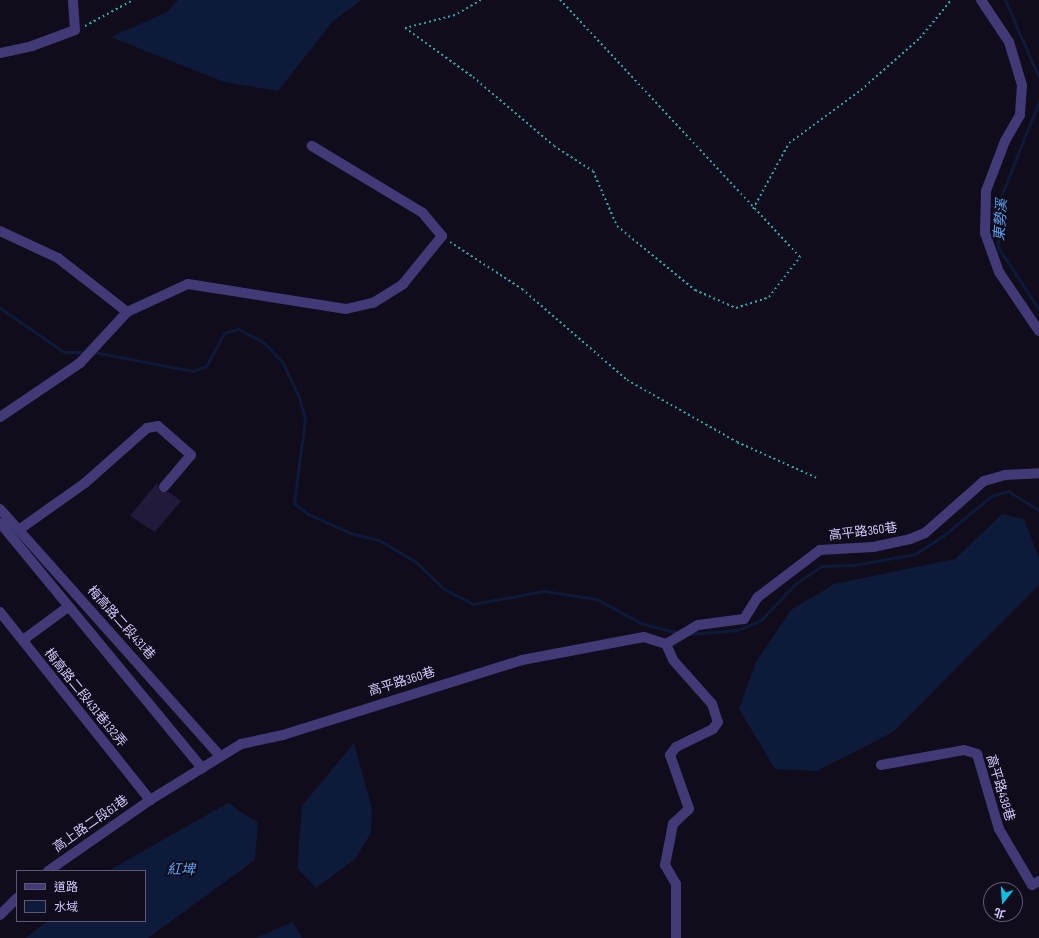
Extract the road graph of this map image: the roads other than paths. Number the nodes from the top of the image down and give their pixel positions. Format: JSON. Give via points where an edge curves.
{"nodes":[{"id":1,"x":73,"y":0,"type":"edge"},
{"id":2,"x":982,"y":0,"type":"edge"},
{"id":3,"x":0,"y":53,"type":"edge"},
{"id":4,"x":312,"y":146,"type":"dead end"},
{"id":5,"x":0,"y":231,"type":"edge"},
{"id":6,"x":127,"y":312,"type":"junction"},
{"id":7,"x":1039,"y":331,"type":"edge"},
{"id":8,"x":0,"y":417,"type":"edge"},
{"id":9,"x":1039,"y":473,"type":"edge"},
{"id":10,"x":164,"y":487,"type":"dead end"},
{"id":11,"x":0,"y":509,"type":"edge"},
{"id":12,"x":0,"y":523,"type":"edge"},
{"id":13,"x":20,"y":529,"type":"junction"},
{"id":14,"x":68,"y":607,"type":"junction"},
{"id":15,"x":0,"y":612,"type":"edge"},
{"id":16,"x":22,"y":640,"type":"junction"},
{"id":17,"x":666,"y":644,"type":"junction"},
{"id":18,"x":220,"y":756,"type":"junction"},
{"id":19,"x":881,"y":765,"type":"dead end"},
{"id":20,"x":202,"y":768,"type":"junction"},
{"id":21,"x":150,"y":800,"type":"junction"},
{"id":22,"x":49,"y":870,"type":"edge"},
{"id":23,"x":1039,"y":881,"type":"edge"},
{"id":24,"x":16,"y":899,"type":"edge"},
{"id":25,"x":0,"y":915,"type":"edge"},
{"id":26,"x":676,"y":938,"type":"edge"}],
"edges":[{"from":1,"to":3,"type":"street","via":[[75,30],[32,46]]},
{"from":2,"to":7,"type":"street","via":[[1009,42],[1022,85],[1020,116],[1005,141],[986,191],[985,233],[999,272]]},
{"from":4,"to":6,"type":"street","via":[[423,213],[442,236],[403,284],[373,303],[346,309],[188,284]]},
{"from":5,"to":6,"type":"street","via":[[58,258]]},
{"from":6,"to":8,"type":"street","via":[[87,356]]},
{"from":9,"to":17,"type":"street","name":"高平路360巷","via":[[1005,475],[984,482],[925,533],[910,539],[873,547],[820,550],[758,597],[744,619],[698,625]]},
{"from":10,"to":13,"type":"street","via":[[191,455],[158,426],[146,428],[85,483]]},
{"from":11,"to":13,"type":"street","name":"梅高路二段431巷"},
{"from":12,"to":14,"type":"street"},
{"from":13,"to":18,"type":"street","name":"梅高路二段431巷"},
{"from":14,"to":16,"type":"street"},
{"from":14,"to":20,"type":"street"},
{"from":15,"to":16,"type":"street","name":"梅高路二段431巷132弄"},
{"from":16,"to":21,"type":"street","name":"梅高路二段431巷132弄"},
{"from":17,"to":18,"type":"street","name":"高平路360巷","via":[[644,637],[522,660],[283,735],[241,744]]},
{"from":17,"to":26,"type":"street","via":[[673,660],[712,704],[718,722],[713,729],[676,747],[670,754],[688,809],[673,824],[665,865],[676,884]]},
{"from":18,"to":20,"type":"street","name":"高平路360巷"},
{"from":19,"to":23,"type":"street","name":"高平路438巷","via":[[964,750],[977,754],[999,830],[1032,885]]},
{"from":20,"to":21,"type":"street","name":"高平路360巷"},
{"from":21,"to":22,"type":"street","name":"高上路二段61巷"},
{"from":24,"to":25,"type":"street"}]}
